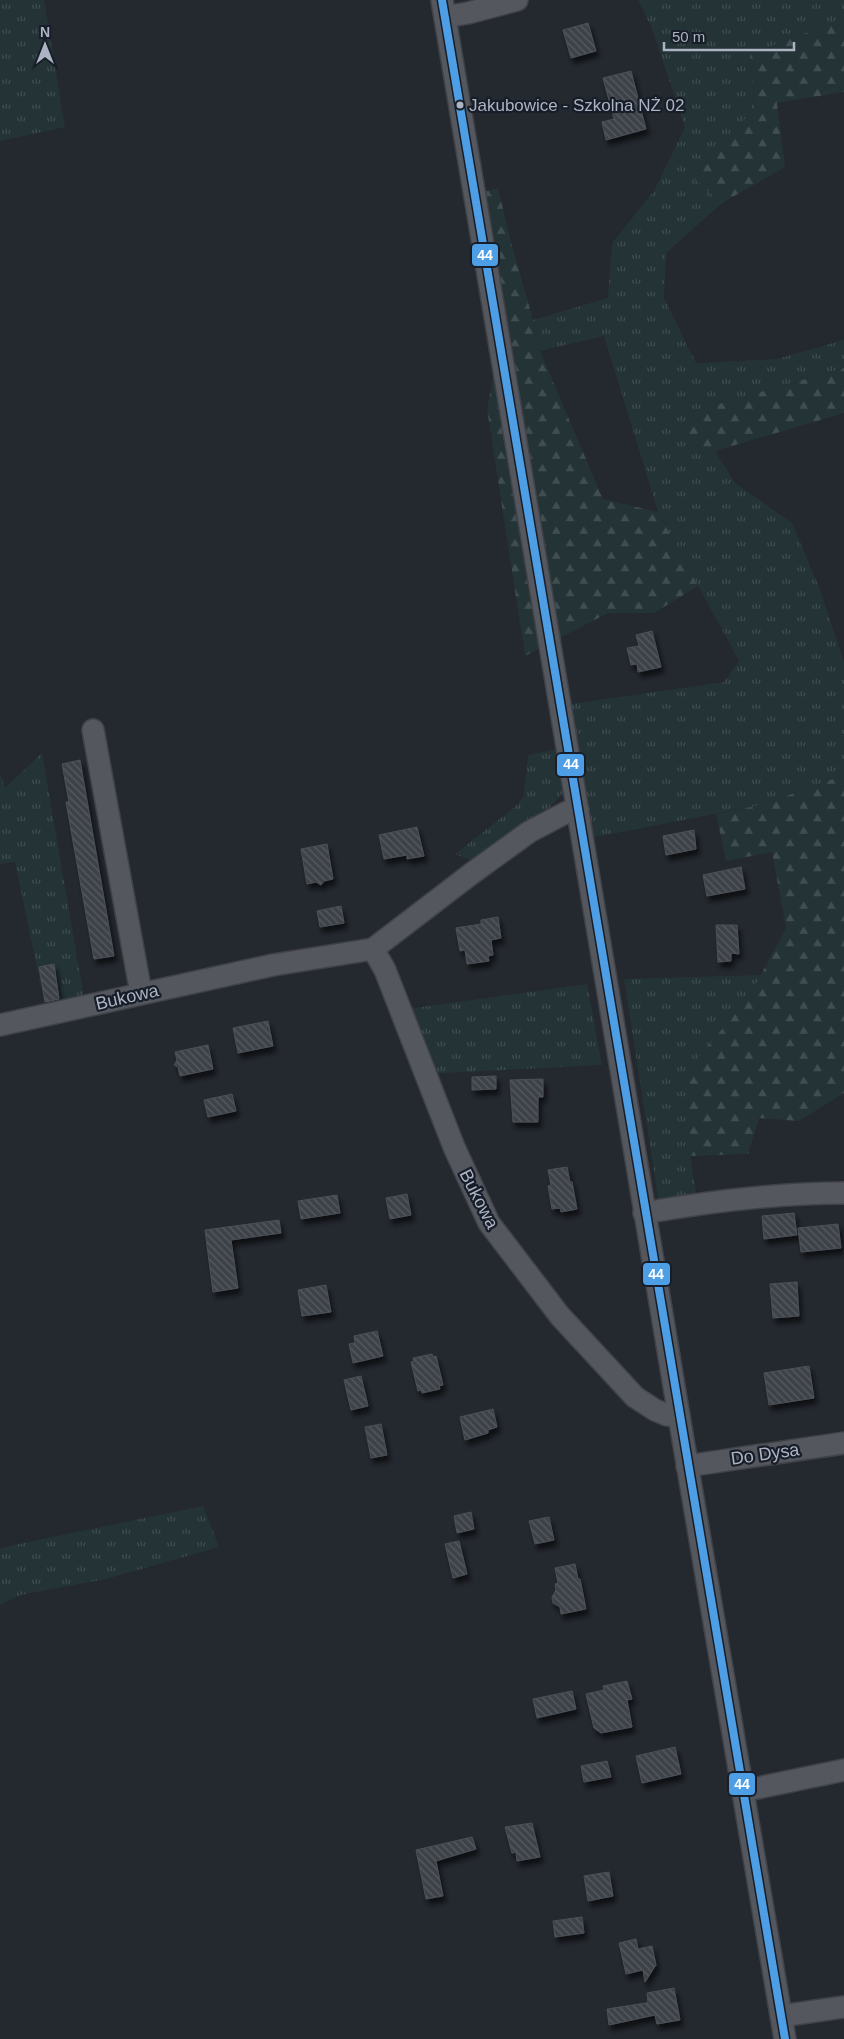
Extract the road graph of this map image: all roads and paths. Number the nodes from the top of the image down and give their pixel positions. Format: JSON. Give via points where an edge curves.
{"nodes":[{"id":1,"x":517,"y":0,"type":"edge"},
{"id":2,"x":443,"y":8,"type":"edge"},
{"id":3,"x":94,"y":730,"type":"dead end"},
{"id":4,"x":578,"y":810,"type":"junction"},
{"id":5,"x":373,"y":949,"type":"junction"},
{"id":6,"x":141,"y":993,"type":"junction"},
{"id":7,"x":0,"y":1026,"type":"edge"},
{"id":8,"x":844,"y":1193,"type":"edge"},
{"id":9,"x":644,"y":1213,"type":"junction"},
{"id":10,"x":678,"y":1416,"type":"junction"},
{"id":11,"x":844,"y":1443,"type":"edge"},
{"id":12,"x":687,"y":1466,"type":"junction"},
{"id":13,"x":844,"y":1770,"type":"edge"},
{"id":14,"x":743,"y":1791,"type":"junction"},
{"id":15,"x":844,"y":2006,"type":"edge"},
{"id":16,"x":781,"y":2016,"type":"junction"},
{"id":17,"x":785,"y":2039,"type":"edge"}],
"edges":[{"from":1,"to":2,"type":"street","via":[[468,13]]},
{"from":2,"to":4,"type":"street"},
{"from":3,"to":6,"type":"street"},
{"from":4,"to":5,"type":"street","name":"Bukowa","via":[[567,812],[529,832]]},
{"from":4,"to":9,"type":"street"},
{"from":5,"to":6,"type":"street","name":"Bukowa","via":[[273,965]]},
{"from":5,"to":10,"type":"street","name":"Bukowa","via":[[385,970],[454,1147],[489,1223],[560,1316],[635,1397],[655,1410]]},
{"from":6,"to":7,"type":"street","name":"Bukowa"},
{"from":8,"to":9,"type":"street","via":[[736,1198]]},
{"from":9,"to":10,"type":"street"},
{"from":10,"to":12,"type":"street"},
{"from":11,"to":12,"type":"street","name":"Do Dysa"},
{"from":12,"to":14,"type":"street"},
{"from":13,"to":14,"type":"street"},
{"from":14,"to":16,"type":"street"},
{"from":15,"to":16,"type":"street"},
{"from":16,"to":17,"type":"street"}]}
